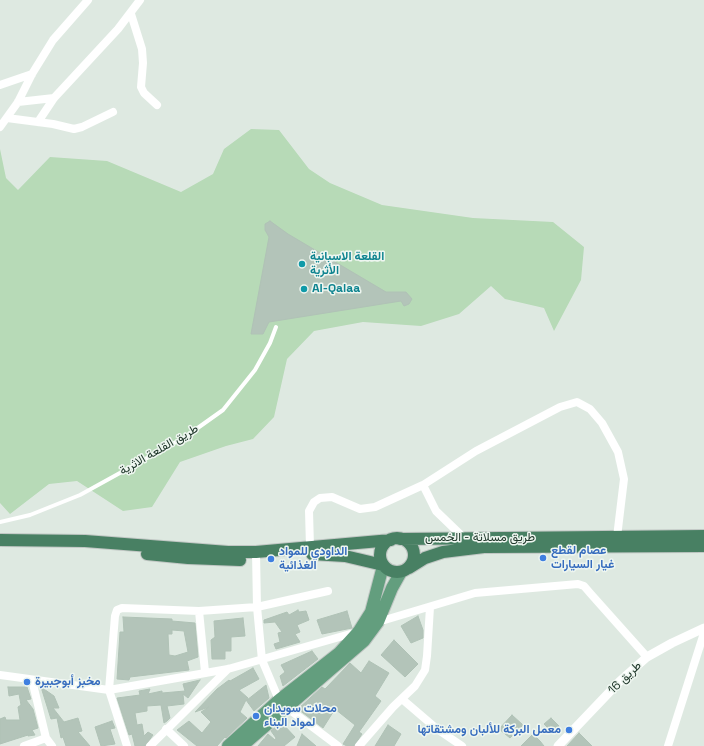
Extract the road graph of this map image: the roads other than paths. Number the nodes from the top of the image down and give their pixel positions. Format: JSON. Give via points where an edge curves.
{"nodes":[{"id":1,"x":88,"y":0,"type":"edge"},
{"id":2,"x":140,"y":0,"type":"edge"},
{"id":3,"x":131,"y":14,"type":"junction"},
{"id":4,"x":32,"y":74,"type":"junction"},
{"id":5,"x":0,"y":85,"type":"edge"},
{"id":6,"x":54,"y":98,"type":"junction"},
{"id":7,"x":18,"y":102,"type":"junction"},
{"id":8,"x":157,"y":105,"type":"dead end"},
{"id":9,"x":113,"y":112,"type":"dead end"},
{"id":10,"x":7,"y":118,"type":"junction"},
{"id":11,"x":38,"y":122,"type":"junction"},
{"id":12,"x":0,"y":127,"type":"edge"},
{"id":13,"x":276,"y":327,"type":"dead end"},
{"id":14,"x":423,"y":485,"type":"junction"},
{"id":15,"x":0,"y":522,"type":"edge"},
{"id":16,"x":704,"y":536,"type":"edge"},
{"id":17,"x":617,"y":537,"type":"junction"},
{"id":18,"x":464,"y":538,"type":"junction"},
{"id":19,"x":396,"y":539,"type":"junction"},
{"id":20,"x":0,"y":540,"type":"edge"},
{"id":21,"x":704,"y":546,"type":"edge"},
{"id":22,"x":0,"y":547,"type":"edge"},
{"id":23,"x":310,"y":547,"type":"junction"},
{"id":24,"x":256,"y":556,"type":"junction"},
{"id":25,"x":383,"y":565,"type":"junction"},
{"id":26,"x":405,"y":570,"type":"junction"},
{"id":27,"x":328,"y":592,"type":"dead end"},
{"id":28,"x":430,"y":607,"type":"junction"},
{"id":29,"x":257,"y":608,"type":"junction"},
{"id":30,"x":199,"y":611,"type":"junction"},
{"id":31,"x":378,"y":622,"type":"junction"},
{"id":32,"x":704,"y":628,"type":"edge"},
{"id":33,"x":359,"y":631,"type":"junction"},
{"id":34,"x":704,"y":633,"type":"edge"},
{"id":35,"x":647,"y":657,"type":"junction"},
{"id":36,"x":262,"y":660,"type":"junction"},
{"id":37,"x":228,"y":669,"type":"junction"},
{"id":38,"x":205,"y":672,"type":"junction"},
{"id":39,"x":0,"y":675,"type":"edge"},
{"id":40,"x":32,"y":680,"type":"junction"},
{"id":41,"x":109,"y":690,"type":"junction"},
{"id":42,"x":402,"y":699,"type":"junction"},
{"id":43,"x":283,"y":704,"type":"junction"},
{"id":44,"x":166,"y":729,"type":"junction"},
{"id":45,"x":46,"y":738,"type":"junction"},
{"id":46,"x":24,"y":746,"type":"edge"},
{"id":47,"x":52,"y":746,"type":"edge"},
{"id":48,"x":127,"y":746,"type":"edge"},
{"id":49,"x":150,"y":746,"type":"edge"},
{"id":50,"x":184,"y":746,"type":"edge"},
{"id":51,"x":228,"y":746,"type":"edge"},
{"id":52,"x":242,"y":746,"type":"edge"},
{"id":53,"x":338,"y":746,"type":"edge"},
{"id":54,"x":359,"y":746,"type":"edge"},
{"id":55,"x":462,"y":746,"type":"edge"},
{"id":56,"x":558,"y":746,"type":"edge"},
{"id":57,"x":668,"y":746,"type":"edge"}],
"edges":[{"from":1,"to":4,"type":"street","via":[[52,40]]},
{"from":2,"to":3,"type":"street"},
{"from":3,"to":6,"type":"street"},
{"from":3,"to":8,"type":"street","via":[[142,49],[141,87]]},
{"from":4,"to":5,"type":"street"},
{"from":4,"to":7,"type":"street"},
{"from":6,"to":7,"type":"street"},
{"from":6,"to":11,"type":"street"},
{"from":7,"to":10,"type":"street"},
{"from":9,"to":11,"type":"street","via":[[74,129]]},
{"from":10,"to":11,"type":"street"},
{"from":10,"to":12,"type":"street"},
{"from":13,"to":15,"type":"lane","name":"طريق القلعة الاثرية","via":[[255,370],[223,410],[185,437],[80,495],[30,516]]},
{"from":14,"to":17,"type":"street","via":[[476,451],[560,407],[577,402],[590,409],[602,423],[618,452],[624,479]]},
{"from":14,"to":18,"type":"street","via":[[436,511]]},
{"from":14,"to":23,"type":"street","via":[[365,510],[332,496],[320,498],[309,511]]},
{"from":16,"to":17,"type":"highway","name":"طريق مسلاتة - الخمس"},
{"from":17,"to":18,"type":"highway","name":"طريق مسلاتة - الخمس"},
{"from":18,"to":19,"type":"highway","name":"طريق مسلاتة - الخمس"},
{"from":19,"to":23,"type":"highway","name":"طريق مسلاتة - الخمس"},
{"from":19,"to":25,"type":"highway","via":[[383,546],[380,555]]},
{"from":19,"to":26,"type":"highway","via":[[410,544],[412,548],[414,559]]},
{"from":20,"to":24,"type":"highway","via":[[85,541]]},
{"from":21,"to":26,"type":"highway","name":"طريق مسلاتة - الخمس","via":[[484,547],[444,552],[426,558]]},
{"from":22,"to":24,"type":"highway","via":[[86,549],[188,558]]},
{"from":23,"to":24,"type":"highway","name":"طريق مسلاتة - الخمس"},
{"from":24,"to":25,"type":"highway","via":[[318,553]]},
{"from":24,"to":29,"type":"street"},
{"from":25,"to":26,"type":"highway","via":[[391,572]]},
{"from":25,"to":33,"type":"main road","via":[[371,612]]},
{"from":26,"to":31,"type":"main road","via":[[392,588]]},
{"from":27,"to":29,"type":"street"},
{"from":28,"to":31,"type":"street"},
{"from":28,"to":35,"type":"street","via":[[476,593],[578,584],[584,586]]},
{"from":28,"to":42,"type":"street","via":[[425,670],[415,686]]},
{"from":29,"to":30,"type":"street"},
{"from":29,"to":36,"type":"street"},
{"from":30,"to":38,"type":"street"},
{"from":30,"to":41,"type":"street","via":[[122,608],[117,610]]},
{"from":31,"to":43,"type":"main road","via":[[364,641]]},
{"from":32,"to":35,"type":"street","name":"طريق 16","via":[[672,642]]},
{"from":33,"to":36,"type":"street"},
{"from":33,"to":43,"type":"main road","via":[[339,653]]},
{"from":34,"to":57,"type":"street"},
{"from":35,"to":56,"type":"street","name":"طريق 16","via":[[620,681]]},
{"from":36,"to":37,"type":"street"},
{"from":36,"to":43,"type":"street"},
{"from":37,"to":38,"type":"street"},
{"from":37,"to":44,"type":"street"},
{"from":38,"to":41,"type":"street"},
{"from":39,"to":40,"type":"street"},
{"from":40,"to":41,"type":"street"},
{"from":40,"to":45,"type":"street"},
{"from":41,"to":48,"type":"street"},
{"from":42,"to":54,"type":"street"},
{"from":42,"to":55,"type":"street","via":[[437,729]]},
{"from":43,"to":51,"type":"main road"},
{"from":43,"to":52,"type":"main road"},
{"from":43,"to":53,"type":"street"},
{"from":44,"to":49,"type":"street"},
{"from":44,"to":50,"type":"street"},
{"from":45,"to":46,"type":"street"},
{"from":45,"to":47,"type":"street"}]}
